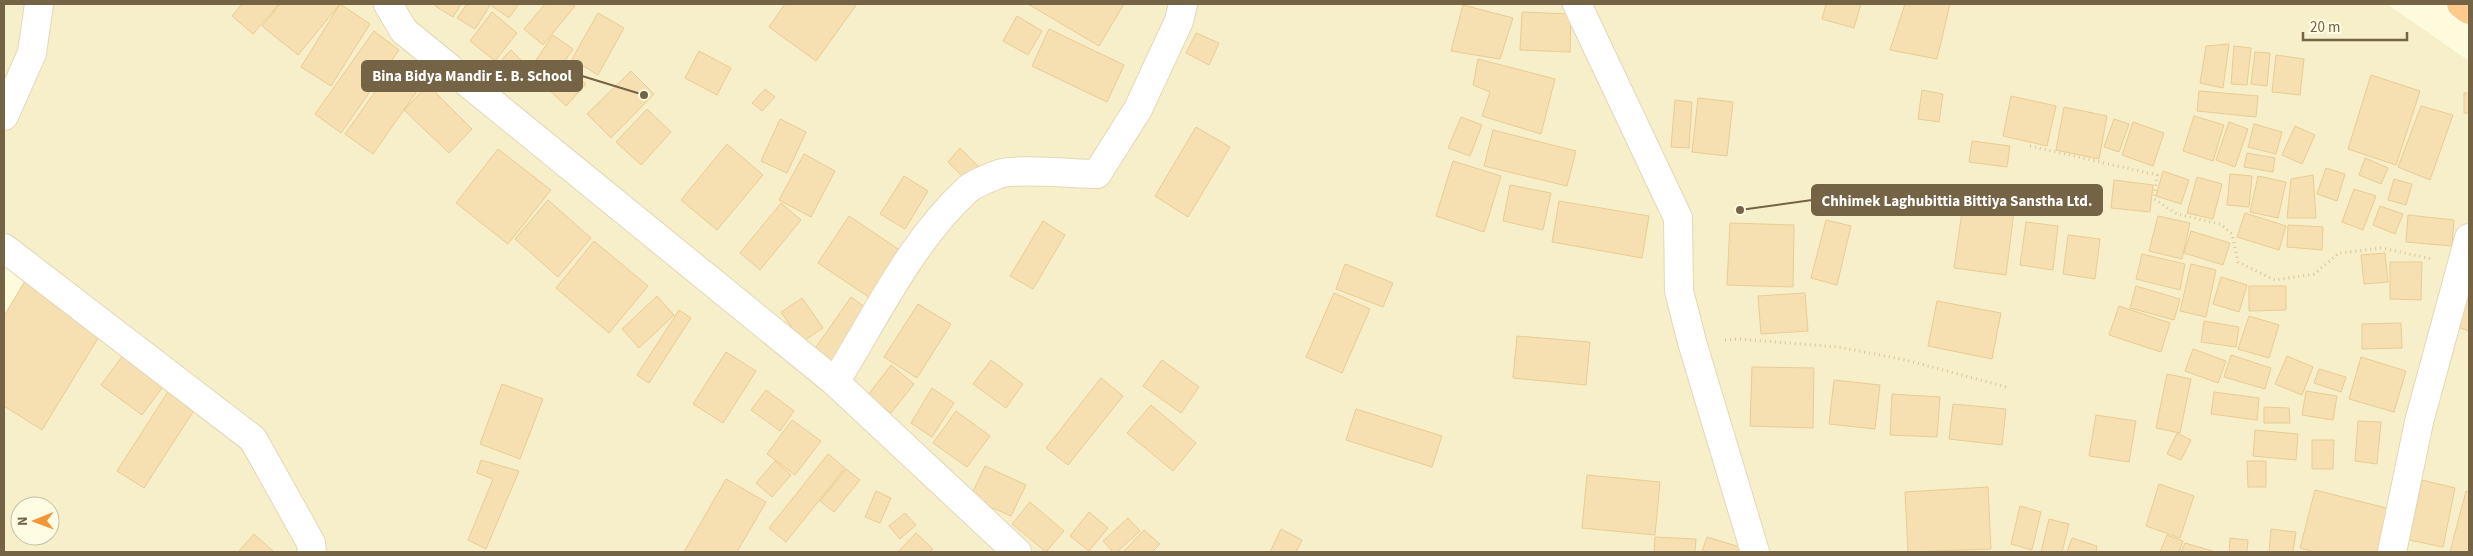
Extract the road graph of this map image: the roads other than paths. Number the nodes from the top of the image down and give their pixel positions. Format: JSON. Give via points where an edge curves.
{"nodes":[{"id":1,"x":39,"y":4,"type":"edge"},
{"id":2,"x":388,"y":4,"type":"edge"},
{"id":3,"x":1183,"y":4,"type":"edge"},
{"id":4,"x":1577,"y":4,"type":"edge"},
{"id":5,"x":2461,"y":4,"type":"edge"},
{"id":6,"x":2469,"y":10,"type":"edge"},
{"id":7,"x":4,"y":116,"type":"edge"},
{"id":8,"x":2469,"y":238,"type":"edge"},
{"id":9,"x":4,"y":248,"type":"edge"},
{"id":10,"x":835,"y":382,"type":"junction"},
{"id":11,"x":312,"y":552,"type":"edge"},
{"id":12,"x":1017,"y":552,"type":"edge"},
{"id":13,"x":1755,"y":552,"type":"edge"},
{"id":14,"x":2392,"y":552,"type":"edge"}],
"edges":[{"from":1,"to":7,"type":"street","via":[[32,53]]},
{"from":2,"to":10,"type":"street","via":[[404,32]]},
{"from":3,"to":10,"type":"street","via":[[1179,21],[1138,109],[1097,174],[1001,174],[969,188],[936,225],[890,287]]},
{"from":4,"to":13,"type":"street","via":[[1678,218],[1679,292]]},
{"from":5,"to":6,"type":"highway"},
{"from":8,"to":14,"type":"street","via":[[2419,422]]},
{"from":9,"to":11,"type":"street","via":[[253,439],[311,543]]},
{"from":10,"to":12,"type":"street"}]}
